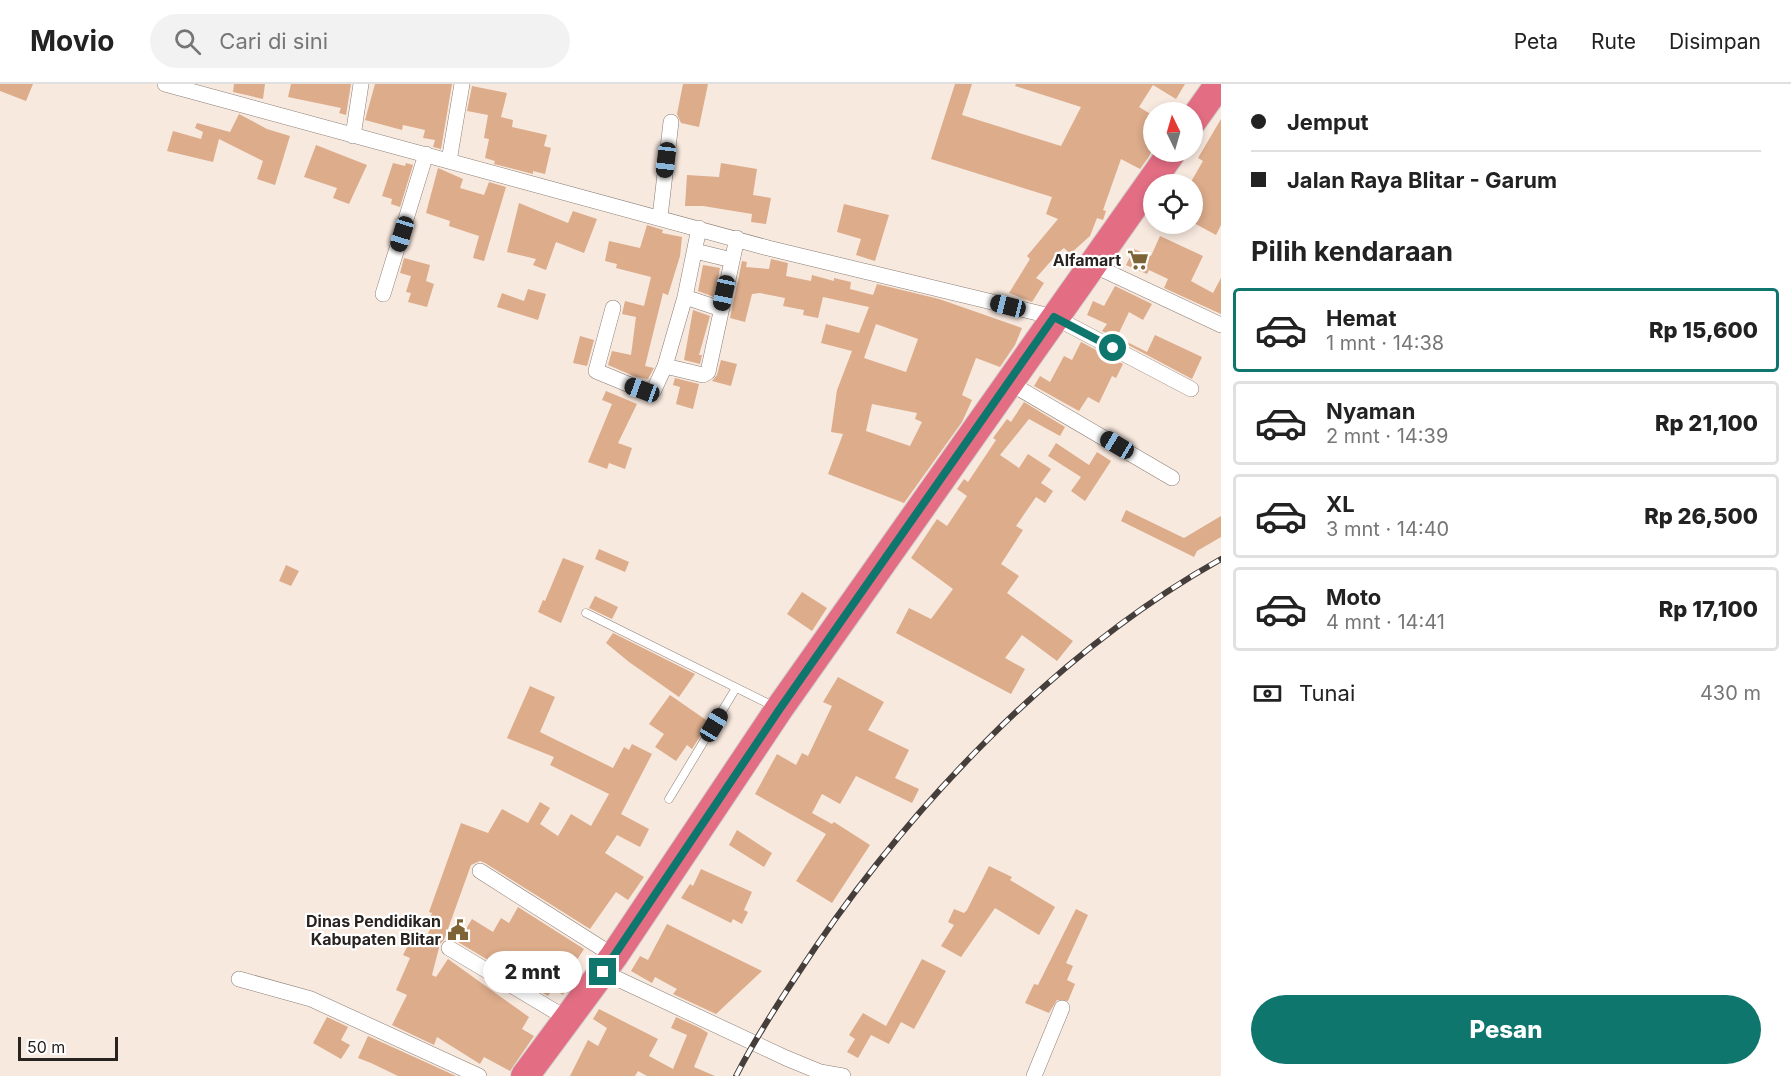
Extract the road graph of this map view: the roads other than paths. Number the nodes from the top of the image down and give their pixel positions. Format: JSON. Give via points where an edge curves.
{"nodes":[{"id":1,"x":165,"y":84,"type":"edge"},
{"id":2,"x":361,"y":84,"type":"edge"},
{"id":3,"x":462,"y":84,"type":"edge"},
{"id":4,"x":1218,"y":89,"type":"edge"},
{"id":5,"x":1203,"y":108,"type":"edge"},
{"id":6,"x":671,"y":122,"type":"dead end"},
{"id":7,"x":353,"y":136,"type":"junction"},
{"id":8,"x":426,"y":154,"type":"junction"},
{"id":9,"x":450,"y":161,"type":"junction"},
{"id":10,"x":1165,"y":162,"type":"edge"},
{"id":11,"x":660,"y":217,"type":"junction"},
{"id":12,"x":699,"y":228,"type":"junction"},
{"id":13,"x":737,"y":238,"type":"junction"},
{"id":14,"x":695,"y":251,"type":"junction"},
{"id":15,"x":732,"y":260,"type":"junction"},
{"id":16,"x":1093,"y":265,"type":"junction"},
{"id":17,"x":383,"y":294,"type":"dead end"},
{"id":18,"x":685,"y":297,"type":"junction"},
{"id":19,"x":613,"y":308,"type":"dead end"},
{"id":20,"x":721,"y":309,"type":"junction"},
{"id":21,"x":1054,"y":317,"type":"junction"},
{"id":22,"x":1221,"y":326,"type":"edge"},
{"id":23,"x":665,"y":366,"type":"junction"},
{"id":24,"x":1008,"y":382,"type":"junction"},
{"id":25,"x":1191,"y":389,"type":"dead end"},
{"id":26,"x":1172,"y":478,"type":"dead end"},
{"id":27,"x":586,"y":613,"type":"dead end"},
{"id":28,"x":736,"y":688,"type":"junction"},
{"id":29,"x":779,"y":710,"type":"junction"},
{"id":30,"x":669,"y":799,"type":"dead end"},
{"id":31,"x":480,"y":871,"type":"dead end"},
{"id":32,"x":449,"y":948,"type":"dead end"},
{"id":33,"x":608,"y":964,"type":"junction"},
{"id":34,"x":239,"y":979,"type":"dead end"},
{"id":35,"x":1062,"y":1008,"type":"dead end"},
{"id":36,"x":566,"y":1018,"type":"junction"},
{"id":37,"x":479,"y":1076,"type":"edge"},
{"id":38,"x":525,"y":1076,"type":"edge"},
{"id":39,"x":843,"y":1076,"type":"edge"},
{"id":40,"x":1034,"y":1076,"type":"edge"}],
"edges":[{"from":1,"to":7,"type":"street"},
{"from":2,"to":7,"type":"street"},
{"from":3,"to":9,"type":"street"},
{"from":4,"to":5,"type":"highway"},
{"from":6,"to":11,"type":"street"},
{"from":7,"to":8,"type":"street"},
{"from":8,"to":9,"type":"street"},
{"from":8,"to":17,"type":"street"},
{"from":9,"to":11,"type":"street"},
{"from":10,"to":16,"type":"highway"},
{"from":11,"to":12,"type":"street"},
{"from":12,"to":13,"type":"street"},
{"from":12,"to":14,"type":"street"},
{"from":13,"to":15,"type":"street"},
{"from":13,"to":21,"type":"street"},
{"from":14,"to":15,"type":"street"},
{"from":14,"to":18,"type":"street"},
{"from":15,"to":20,"type":"street"},
{"from":16,"to":21,"type":"highway"},
{"from":16,"to":22,"type":"street"},
{"from":18,"to":20,"type":"street"},
{"from":18,"to":23,"type":"street"},
{"from":19,"to":23,"type":"street","via":[[596,368],[598,374],[650,391],[657,387]]},
{"from":20,"to":23,"type":"street","via":[[707,374]]},
{"from":21,"to":24,"type":"highway"},
{"from":21,"to":25,"type":"street"},
{"from":24,"to":26,"type":"street"},
{"from":24,"to":29,"type":"highway"},
{"from":27,"to":28,"type":"lane"},
{"from":28,"to":29,"type":"lane"},
{"from":28,"to":30,"type":"lane"},
{"from":29,"to":33,"type":"highway"},
{"from":31,"to":33,"type":"street"},
{"from":32,"to":36,"type":"street"},
{"from":33,"to":36,"type":"highway"},
{"from":33,"to":39,"type":"street","via":[[786,1058]]},
{"from":34,"to":37,"type":"street","via":[[311,999]]},
{"from":35,"to":40,"type":"street"},
{"from":36,"to":38,"type":"highway"}]}
